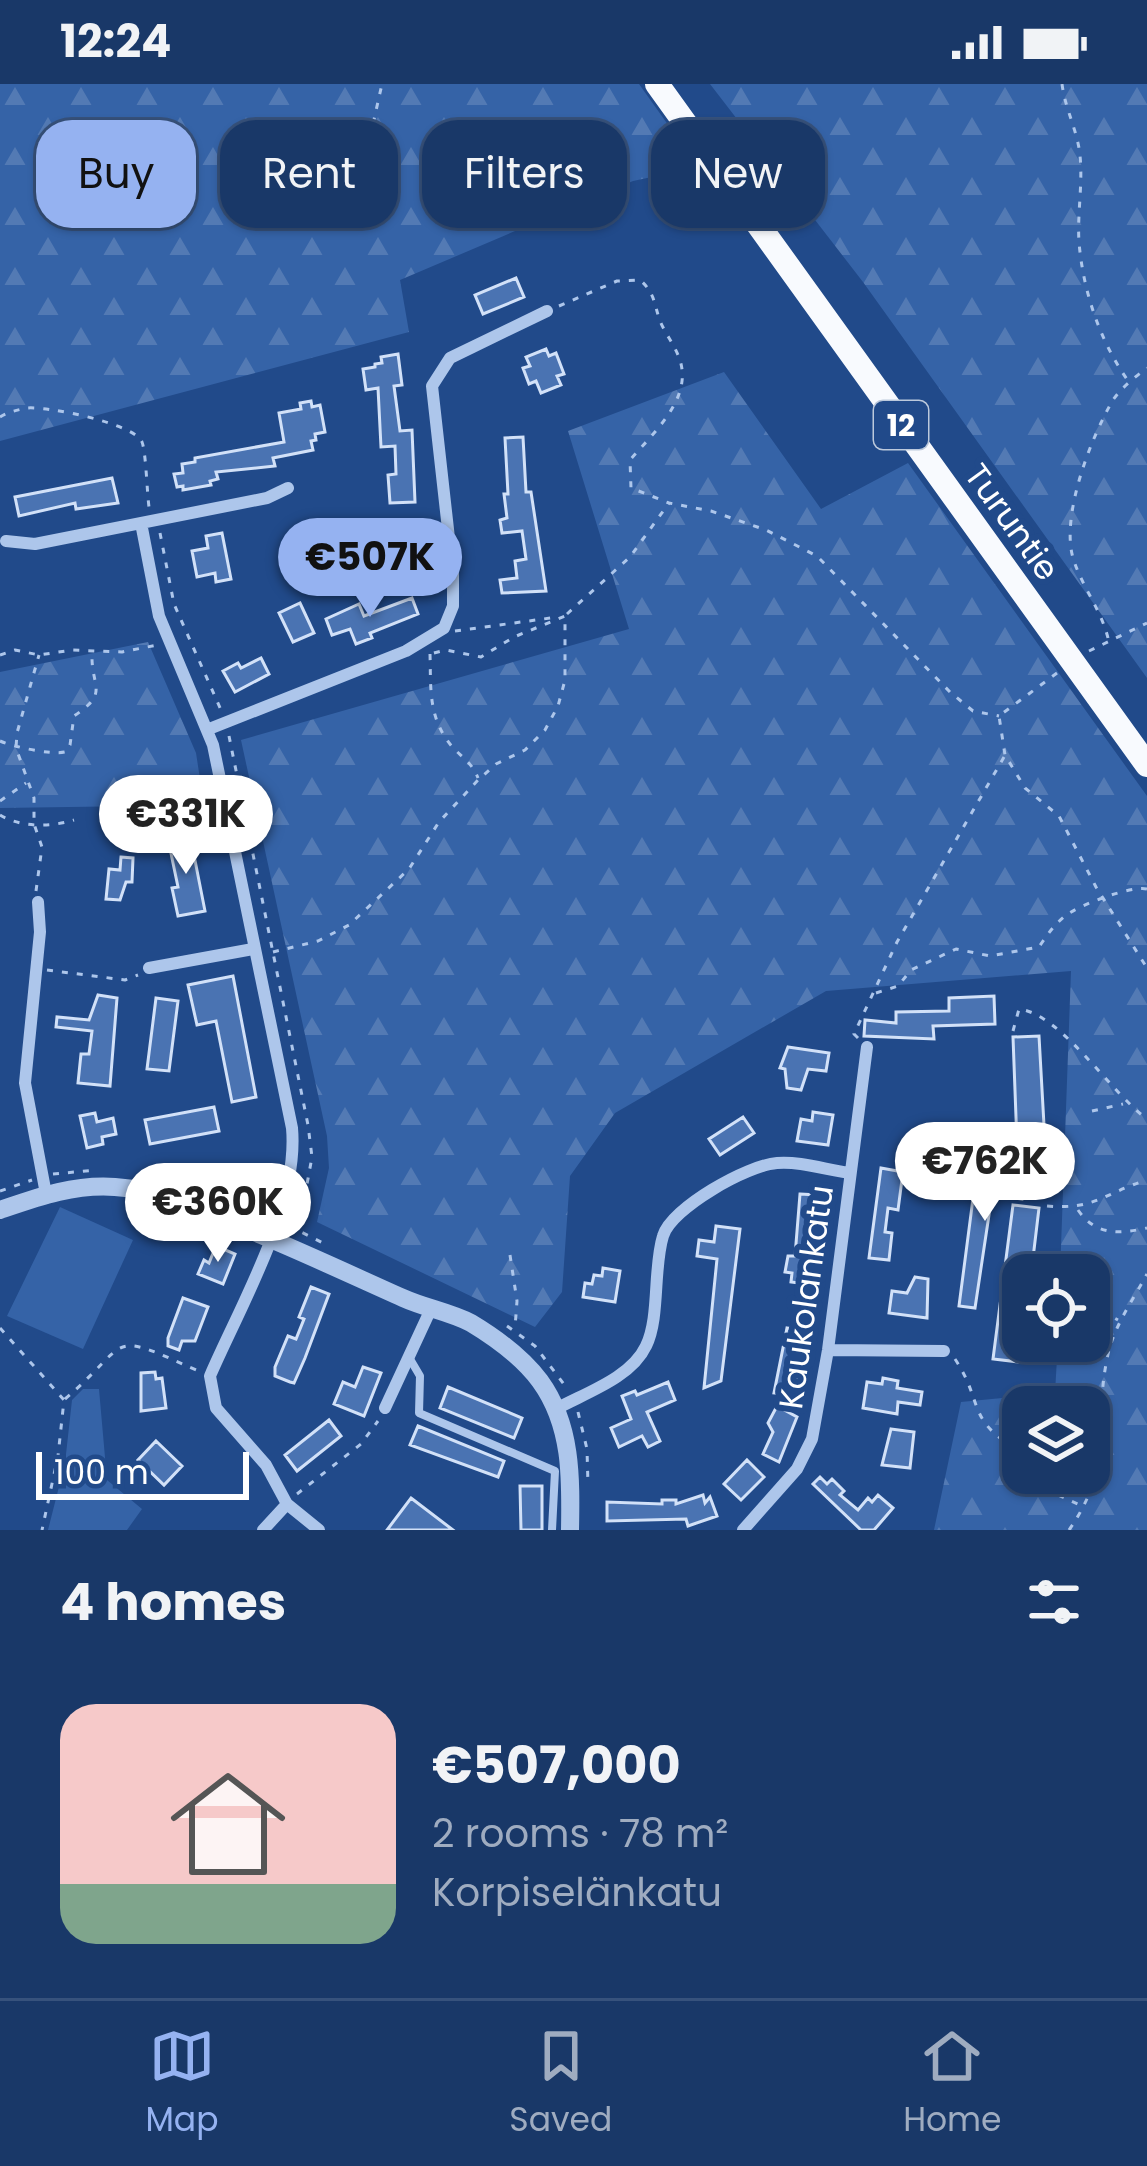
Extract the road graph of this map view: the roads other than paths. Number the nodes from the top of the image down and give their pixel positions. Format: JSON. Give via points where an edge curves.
{"nodes":[{"id":1,"x":657,"y":84,"type":"edge"},
{"id":2,"x":547,"y":311,"type":"road end"},
{"id":3,"x":288,"y":488,"type":"dead end"},
{"id":4,"x":146,"y":522,"type":"junction"},
{"id":5,"x":6,"y":541,"type":"dead end"},
{"id":6,"x":209,"y":729,"type":"junction"},
{"id":7,"x":1147,"y":765,"type":"edge"},
{"id":8,"x":38,"y":902,"type":"road end"},
{"id":9,"x":254,"y":949,"type":"junction"},
{"id":10,"x":149,"y":968,"type":"road end"},
{"id":11,"x":867,"y":1047,"type":"road end"},
{"id":12,"x":850,"y":1173,"type":"junction"},
{"id":13,"x":46,"y":1194,"type":"junction"},
{"id":14,"x":0,"y":1210,"type":"edge"},
{"id":15,"x":269,"y":1238,"type":"junction"},
{"id":16,"x":430,"y":1311,"type":"junction"},
{"id":17,"x":828,"y":1350,"type":"junction"},
{"id":18,"x":944,"y":1351,"type":"road end"},
{"id":19,"x":409,"y":1358,"type":"junction"},
{"id":20,"x":385,"y":1408,"type":"road end"},
{"id":21,"x":556,"y":1409,"type":"junction"},
{"id":22,"x":287,"y":1504,"type":"junction"},
{"id":23,"x":263,"y":1530,"type":"edge"},
{"id":24,"x":319,"y":1530,"type":"edge"},
{"id":25,"x":552,"y":1530,"type":"edge"},
{"id":26,"x":570,"y":1530,"type":"edge"},
{"id":27,"x":743,"y":1530,"type":"edge"}],
"edges":[{"from":1,"to":7,"type":"highway","name":"Turuntie","number":"12"},
{"from":2,"to":6,"type":"street","via":[[450,358],[432,386],[453,606],[428,648]]},
{"from":3,"to":4,"type":"street"},
{"from":4,"to":5,"type":"street","via":[[35,544]]},
{"from":4,"to":6,"type":"street","via":[[151,588]]},
{"from":6,"to":9,"type":"street"},
{"from":8,"to":13,"type":"street","via":[[26,1102]]},
{"from":9,"to":10,"type":"street"},
{"from":9,"to":15,"type":"street","via":[[295,1161]]},
{"from":11,"to":12,"type":"street","name":"Kaukolankatu"},
{"from":12,"to":17,"type":"street","name":"Kaukolankatu"},
{"from":12,"to":21,"type":"street","via":[[778,1162],[745,1170],[682,1212],[664,1229],[648,1344],[634,1364]]},
{"from":13,"to":14,"type":"street"},
{"from":13,"to":15,"type":"street","via":[[133,1189]]},
{"from":15,"to":16,"type":"street"},
{"from":15,"to":22,"type":"street","via":[[210,1376],[216,1408],[266,1465]]},
{"from":16,"to":19,"type":"street"},
{"from":16,"to":21,"type":"street","via":[[458,1316],[515,1354]]},
{"from":17,"to":18,"type":"street"},
{"from":17,"to":27,"type":"street","name":"Kaukolankatu","via":[[805,1456]]},
{"from":19,"to":20,"type":"street"},
{"from":19,"to":25,"type":"lane","via":[[420,1376],[419,1413],[555,1471]]},
{"from":21,"to":26,"type":"street","via":[[569,1464]]},
{"from":22,"to":23,"type":"street"},
{"from":22,"to":24,"type":"street"}]}
